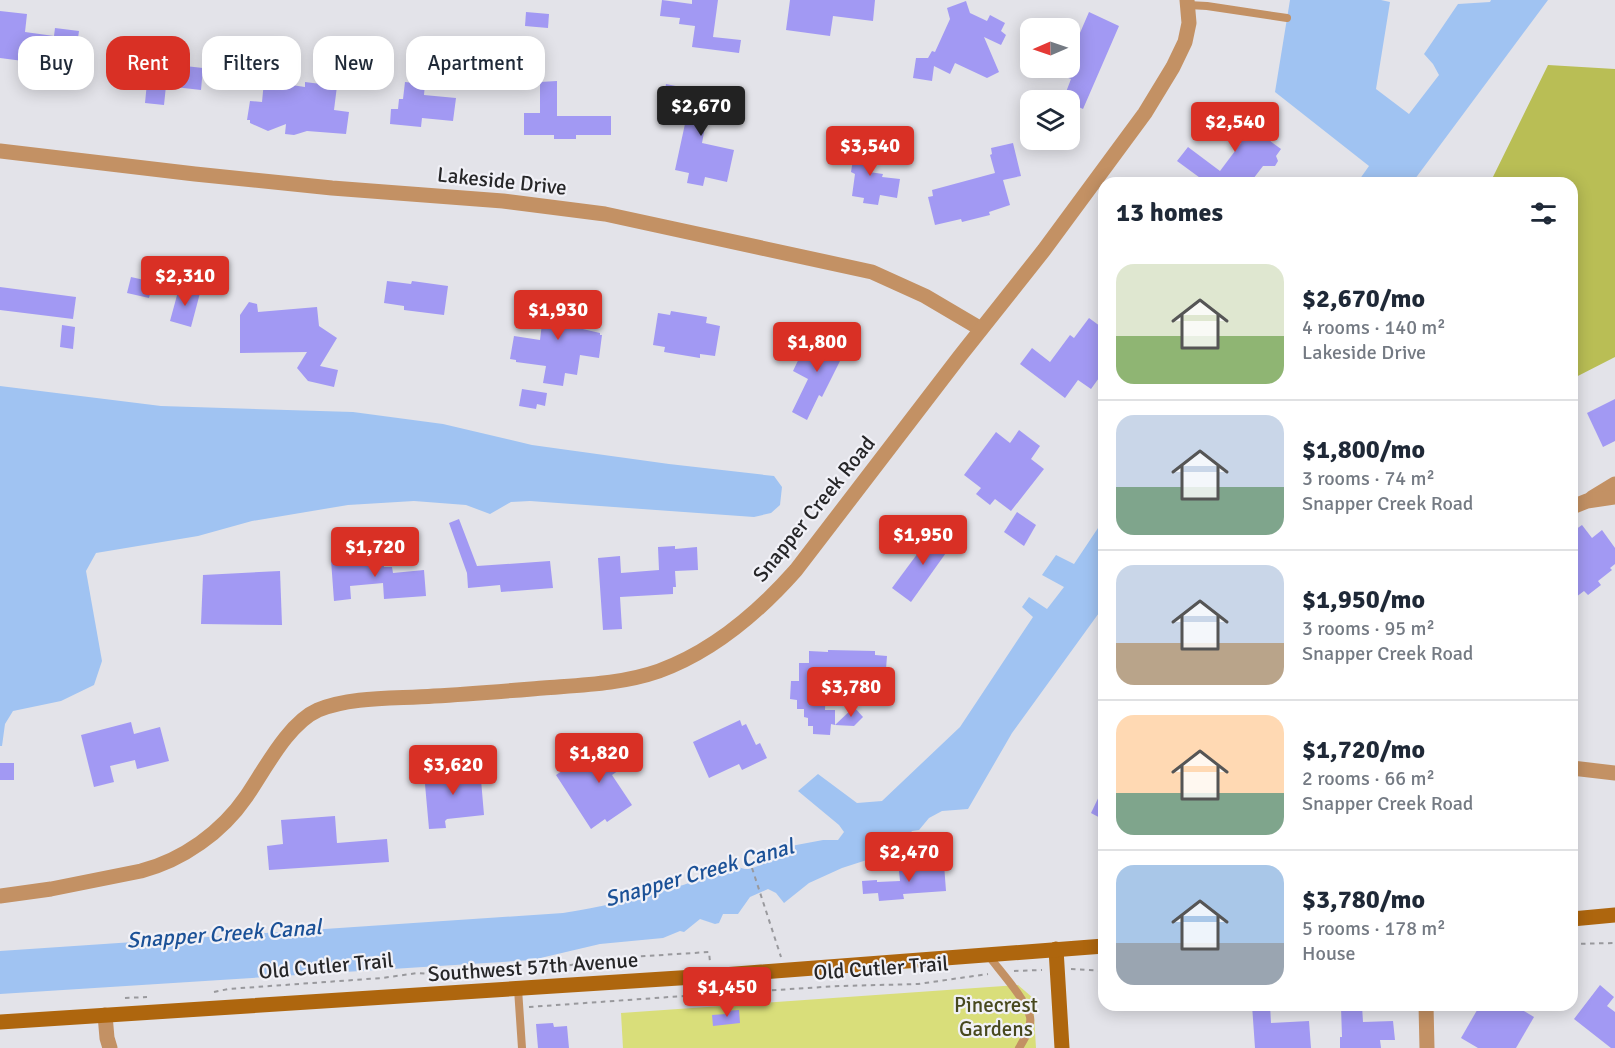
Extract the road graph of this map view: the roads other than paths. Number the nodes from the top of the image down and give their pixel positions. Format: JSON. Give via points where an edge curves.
{"nodes":[{"id":1,"x":1187,"y":2,"type":"edge"},
{"id":2,"x":1287,"y":18,"type":"dead end"},
{"id":3,"x":0,"y":151,"type":"edge"},
{"id":4,"x":981,"y":328,"type":"junction"},
{"id":5,"x":1615,"y":484,"type":"edge"},
{"id":6,"x":1615,"y":497,"type":"edge"},
{"id":7,"x":1587,"y":501,"type":"junction"},
{"id":8,"x":1578,"y":505,"type":"edge"},
{"id":9,"x":1578,"y":769,"type":"edge"},
{"id":10,"x":1615,"y":773,"type":"edge"},
{"id":11,"x":0,"y":896,"type":"edge"},
{"id":12,"x":1615,"y":915,"type":"edge"},
{"id":13,"x":1578,"y":918,"type":"edge"},
{"id":14,"x":1098,"y":946,"type":"edge"},
{"id":15,"x":1056,"y":949,"type":"junction"},
{"id":16,"x":987,"y":954,"type":"junction"},
{"id":17,"x":518,"y":989,"type":"junction"},
{"id":18,"x":1426,"y":1011,"type":"edge"},
{"id":19,"x":105,"y":1015,"type":"junction"},
{"id":20,"x":0,"y":1022,"type":"edge"},
{"id":21,"x":107,"y":1045,"type":"edge"},
{"id":22,"x":522,"y":1048,"type":"edge"},
{"id":23,"x":1019,"y":1048,"type":"edge"},
{"id":24,"x":1062,"y":1048,"type":"edge"},
{"id":25,"x":1427,"y":1048,"type":"edge"}],
"edges":[{"from":1,"to":2,"type":"lane"},
{"from":1,"to":4,"type":"street","name":"Snapper Creek Road","via":[[1187,34],[1181,51],[1145,113]]},
{"from":3,"to":4,"type":"street","name":"Lakeside Drive","via":[[605,214],[872,272]]},
{"from":4,"to":11,"type":"street","name":"Snapper Creek Road","via":[[796,570],[734,631],[712,644],[659,670],[612,682],[360,700],[323,708],[293,729],[236,810],[183,854],[141,871]]},
{"from":5,"to":7,"type":"street"},
{"from":6,"to":7,"type":"street"},
{"from":7,"to":8,"type":"street"},
{"from":9,"to":10,"type":"street"},
{"from":12,"to":13,"type":"main road"},
{"from":14,"to":15,"type":"main road","name":"Southwest 57th Avenue"},
{"from":15,"to":16,"type":"main road","name":"Southwest 57th Avenue"},
{"from":15,"to":24,"type":"main road"},
{"from":16,"to":17,"type":"main road","name":"Southwest 57th Avenue"},
{"from":16,"to":23,"type":"lane","via":[[1020,997],[1030,1018]]},
{"from":17,"to":19,"type":"main road","name":"Southwest 57th Avenue"},
{"from":17,"to":22,"type":"lane"},
{"from":18,"to":25,"type":"street"},
{"from":19,"to":20,"type":"main road","name":"Southwest 57th Avenue"},
{"from":19,"to":21,"type":"street"}]}
